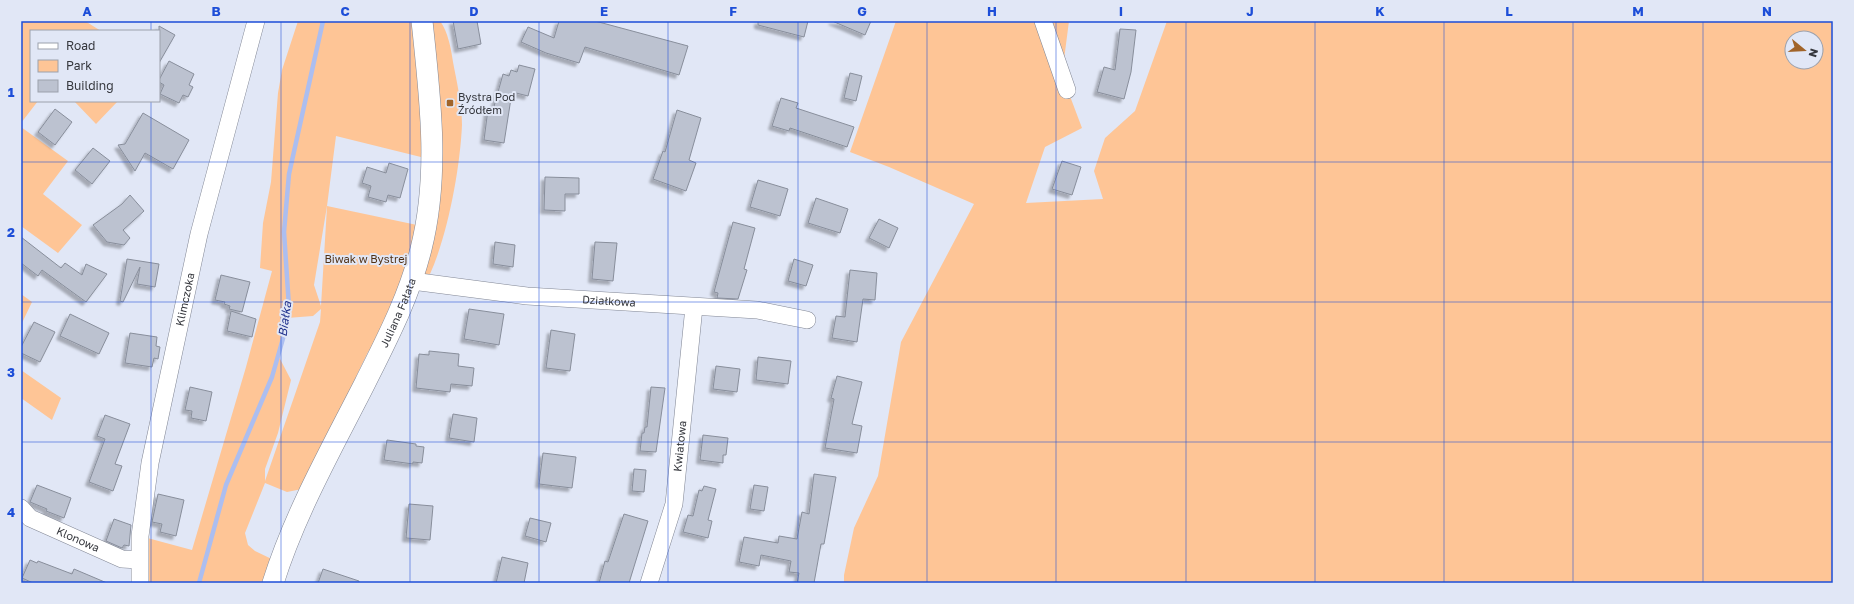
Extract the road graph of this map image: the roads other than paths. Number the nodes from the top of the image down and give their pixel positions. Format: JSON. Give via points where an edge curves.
{"nodes":[{"id":1,"x":256,"y":21,"type":"edge"},
{"id":2,"x":422,"y":21,"type":"edge"},
{"id":3,"x":1043,"y":21,"type":"edge"},
{"id":4,"x":1067,"y":90,"type":"dead end"},
{"id":5,"x":412,"y":281,"type":"junction"},
{"id":6,"x":694,"y":307,"type":"junction"},
{"id":7,"x":807,"y":320,"type":"dead end"},
{"id":8,"x":21,"y":508,"type":"edge"},
{"id":9,"x":139,"y":560,"type":"junction"},
{"id":10,"x":140,"y":583,"type":"edge"},
{"id":11,"x":273,"y":583,"type":"edge"},
{"id":12,"x":650,"y":583,"type":"edge"}],
"edges":[{"from":1,"to":9,"type":"street","name":"Klimczoka","via":[[199,234],[185,298],[150,463]]},
{"from":2,"to":5,"type":"street","name":"Juliana Fałata","via":[[431,108],[433,160],[421,248]]},
{"from":3,"to":4,"type":"street"},
{"from":5,"to":6,"type":"street","name":"Działkowa","via":[[527,296]]},
{"from":5,"to":11,"type":"street","name":"Juliana Fałata","via":[[395,324],[312,487]]},
{"from":6,"to":7,"type":"street","name":"Działkowa","via":[[757,310]]},
{"from":6,"to":12,"type":"street","name":"Kwiatowa","via":[[674,504]]},
{"from":8,"to":9,"type":"street","name":"Klonowa","via":[[30,518],[122,559]]},
{"from":9,"to":10,"type":"street","name":"Klimczoka"}]}
